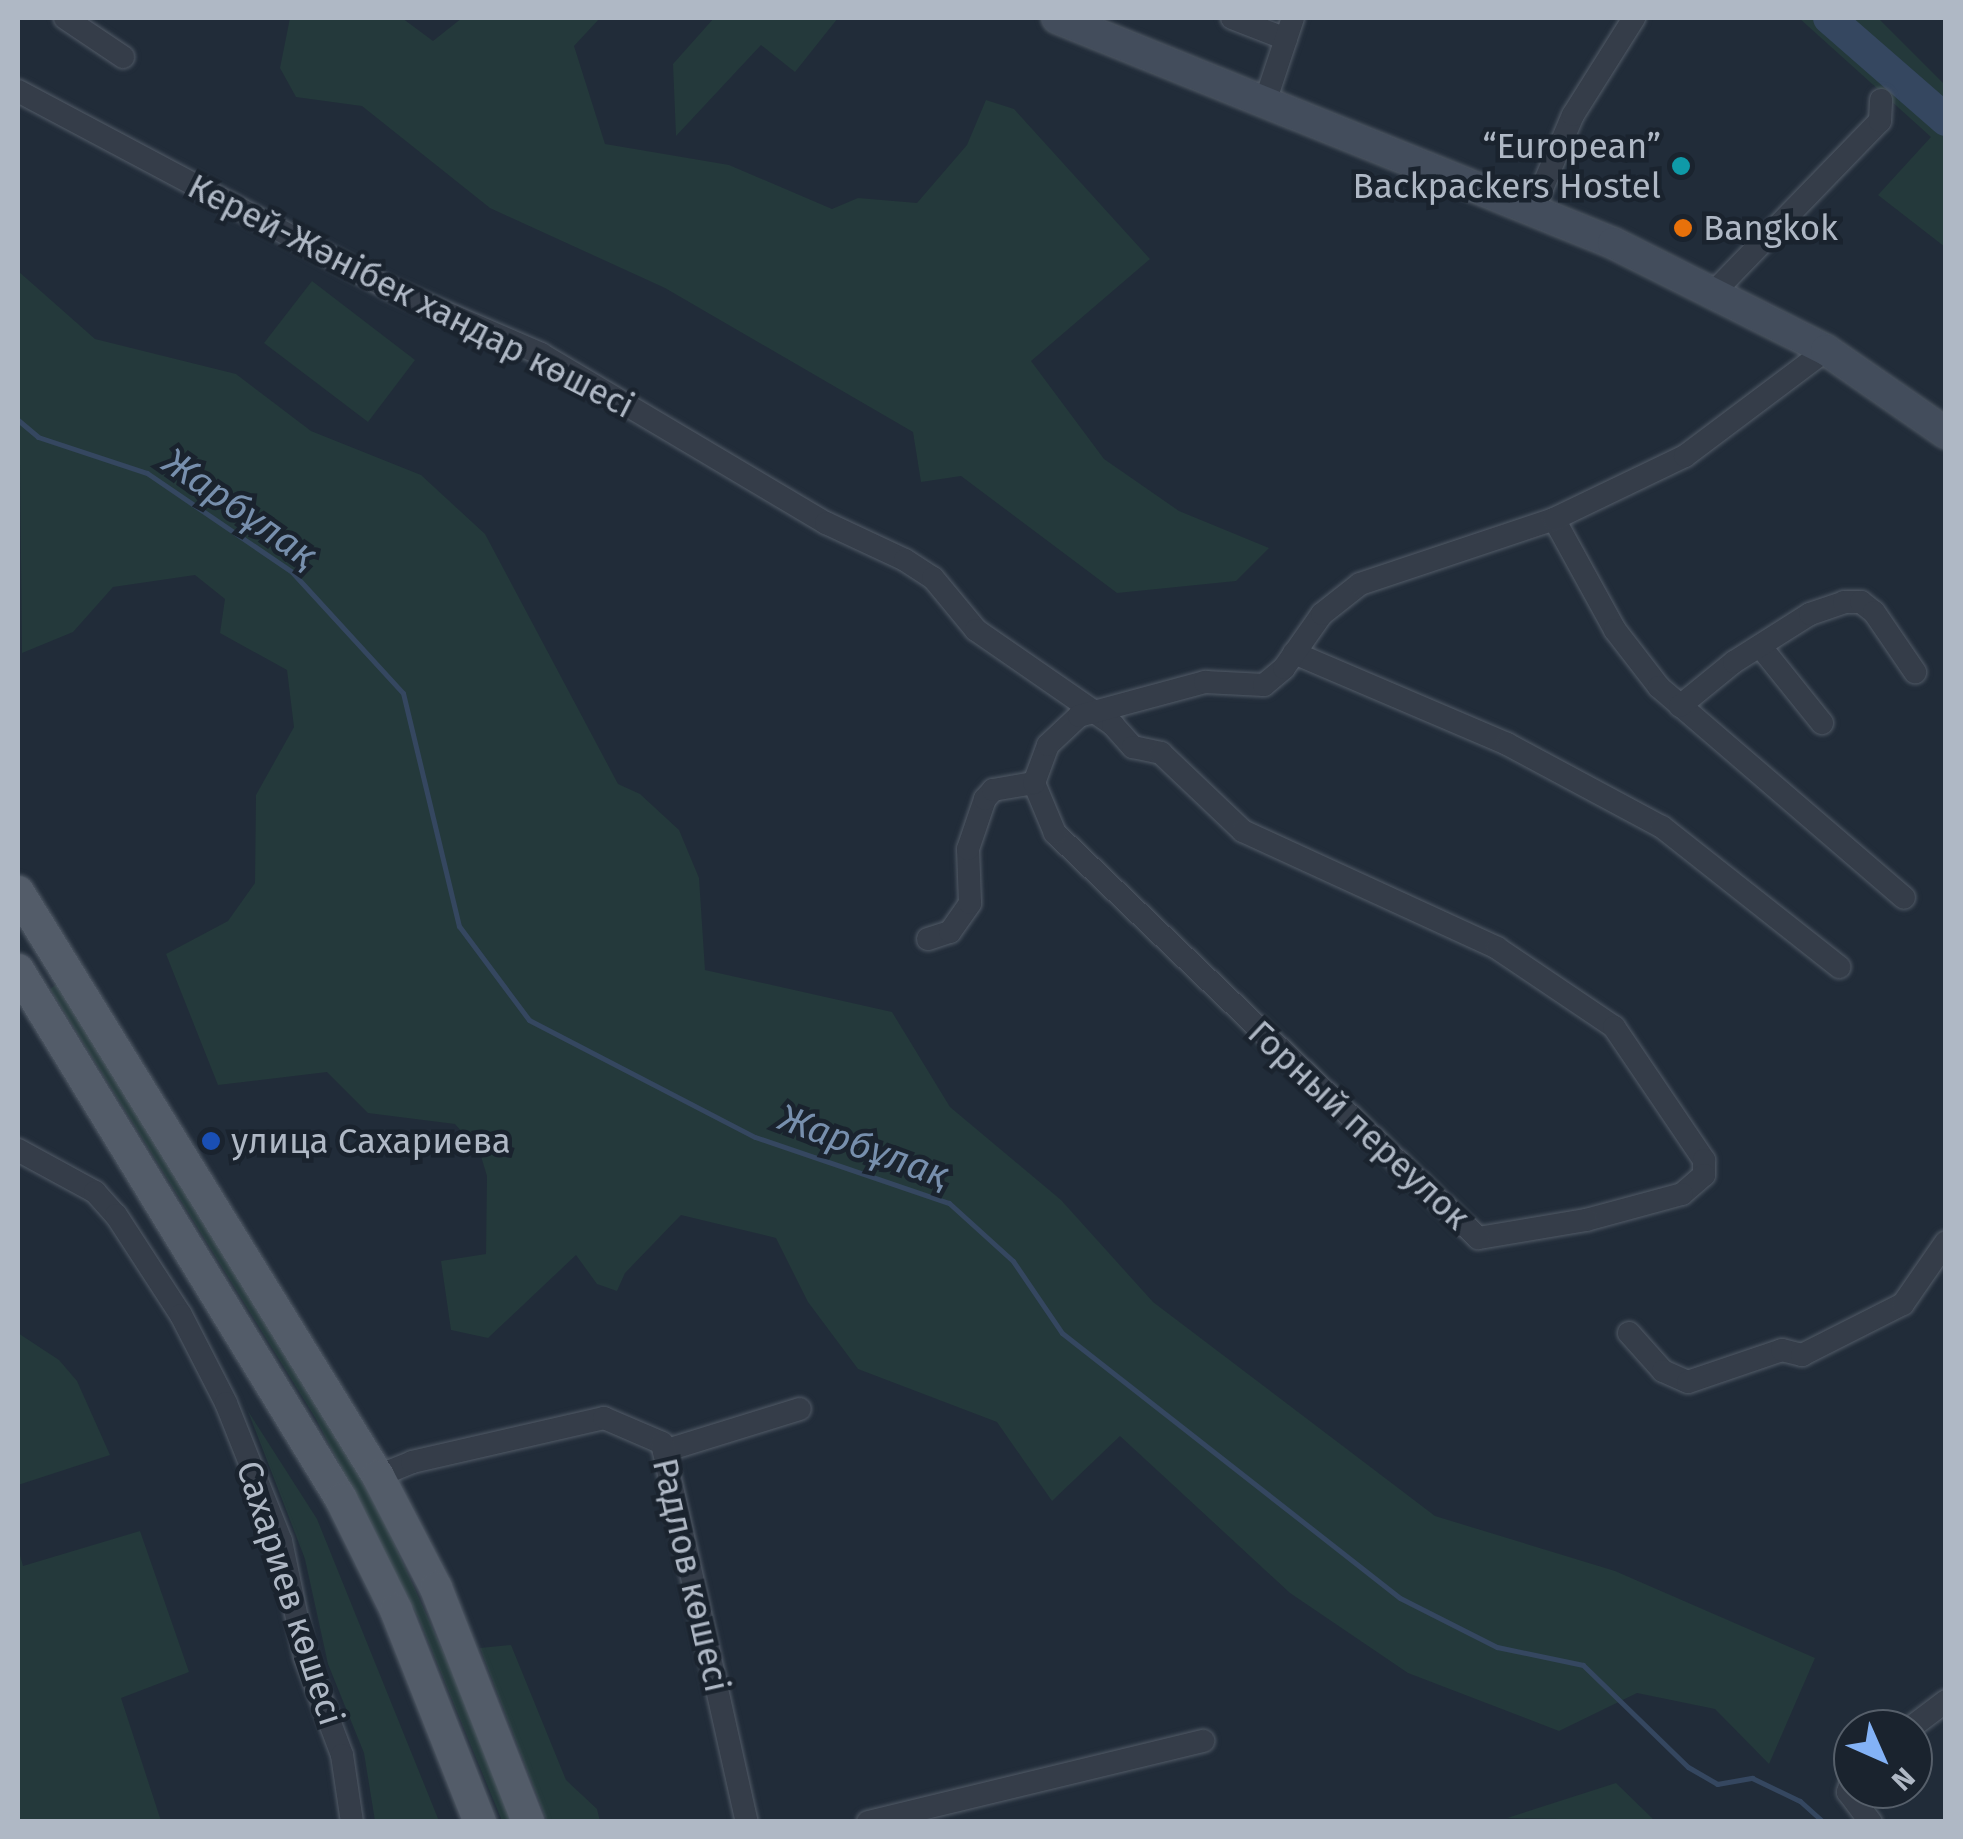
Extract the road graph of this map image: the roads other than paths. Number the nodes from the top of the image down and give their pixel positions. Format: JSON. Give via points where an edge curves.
{"nodes":[{"id":1,"x":65,"y":18,"type":"edge"},
{"id":2,"x":1057,"y":18,"type":"edge"},
{"id":3,"x":1232,"y":18,"type":"edge"},
{"id":4,"x":1634,"y":18,"type":"edge"},
{"id":5,"x":1289,"y":28,"type":"edge"},
{"id":6,"x":124,"y":56,"type":"dead end"},
{"id":7,"x":18,"y":91,"type":"edge"},
{"id":8,"x":1881,"y":100,"type":"dead end"},
{"id":9,"x":1264,"y":102,"type":"junction"},
{"id":10,"x":1532,"y":210,"type":"junction"},
{"id":11,"x":1714,"y":292,"type":"junction"},
{"id":12,"x":1826,"y":350,"type":"junction"},
{"id":13,"x":1946,"y":433,"type":"edge"},
{"id":14,"x":1554,"y":519,"type":"junction"},
{"id":15,"x":1760,"y":646,"type":"junction"},
{"id":16,"x":1294,"y":653,"type":"junction"},
{"id":17,"x":1915,"y":672,"type":"dead end"},
{"id":18,"x":1680,"y":706,"type":"junction"},
{"id":19,"x":1093,"y":710,"type":"junction"},
{"id":20,"x":1822,"y":723,"type":"dead end"},
{"id":21,"x":1034,"y":783,"type":"junction"},
{"id":22,"x":18,"y":892,"type":"edge"},
{"id":23,"x":1904,"y":898,"type":"dead end"},
{"id":24,"x":928,"y":939,"type":"dead end"},
{"id":25,"x":1839,"y":967,"type":"dead end"},
{"id":26,"x":18,"y":970,"type":"edge"},
{"id":27,"x":18,"y":1150,"type":"edge"},
{"id":28,"x":1946,"y":1242,"type":"edge"},
{"id":29,"x":1629,"y":1333,"type":"dead end"},
{"id":30,"x":800,"y":1409,"type":"dead end"},
{"id":31,"x":664,"y":1451,"type":"junction"},
{"id":32,"x":378,"y":1476,"type":"junction"},
{"id":33,"x":1203,"y":1741,"type":"dead end"},
{"id":34,"x":352,"y":1822,"type":"edge"},
{"id":35,"x":480,"y":1822,"type":"edge"},
{"id":36,"x":528,"y":1822,"type":"edge"},
{"id":37,"x":747,"y":1822,"type":"edge"},
{"id":38,"x":868,"y":1822,"type":"edge"}],
"edges":[{"from":1,"to":6,"type":"street"},
{"from":2,"to":9,"type":"street"},
{"from":3,"to":5,"type":"street"},
{"from":4,"to":10,"type":"street","via":[[1573,115]]},
{"from":5,"to":9,"type":"street"},
{"from":7,"to":19,"type":"street","name":"Керей-Жәнібек хандар көшесі","via":[[388,288],[541,354],[826,524],[906,560],[933,578],[976,630]]},
{"from":8,"to":11,"type":"street","via":[[1880,121]]},
{"from":9,"to":10,"type":"street"},
{"from":10,"to":11,"type":"street"},
{"from":11,"to":12,"type":"street"},
{"from":12,"to":13,"type":"street"},
{"from":12,"to":14,"type":"street","via":[[1685,456]]},
{"from":14,"to":16,"type":"street","via":[[1360,584],[1322,614]]},
{"from":14,"to":18,"type":"street","via":[[1615,630]]},
{"from":15,"to":17,"type":"street","via":[[1810,614],[1860,602]]},
{"from":15,"to":18,"type":"street"},
{"from":15,"to":20,"type":"street"},
{"from":16,"to":19,"type":"street","via":[[1264,685],[1204,682]]},
{"from":16,"to":25,"type":"street","via":[[1507,744],[1662,827]]},
{"from":18,"to":23,"type":"street"},
{"from":19,"to":21,"type":"street","via":[[1048,746],[1042,776]]},
{"from":19,"to":21,"type":"street","name":"Горный переулок","via":[[1134,747],[1161,753],[1242,831],[1496,948],[1614,1028],[1704,1160],[1704,1176],[1682,1194],[1586,1220],[1478,1238],[1055,832]]},
{"from":21,"to":24,"type":"street","via":[[993,790],[985,800],[968,848],[970,903],[950,932]]},
{"from":22,"to":32,"type":"main road"},
{"from":26,"to":35,"type":"main road","via":[[341,1499],[396,1610]]},
{"from":27,"to":34,"type":"street","name":"Сахариев көшесі","via":[[95,1192],[116,1214],[181,1315],[226,1403],[281,1541],[305,1657],[342,1756]]},
{"from":28,"to":29,"type":"street","via":[[1904,1304],[1802,1355],[1782,1350],[1688,1382],[1664,1371]]},
{"from":30,"to":31,"type":"street"},
{"from":31,"to":32,"type":"street","name":"Радлов көшесі","via":[[662,1443],[604,1418],[412,1462]]},
{"from":31,"to":37,"type":"street","name":"Радлов көшесі"},
{"from":32,"to":36,"type":"main road","via":[[436,1588]]},
{"from":33,"to":38,"type":"street"}]}
